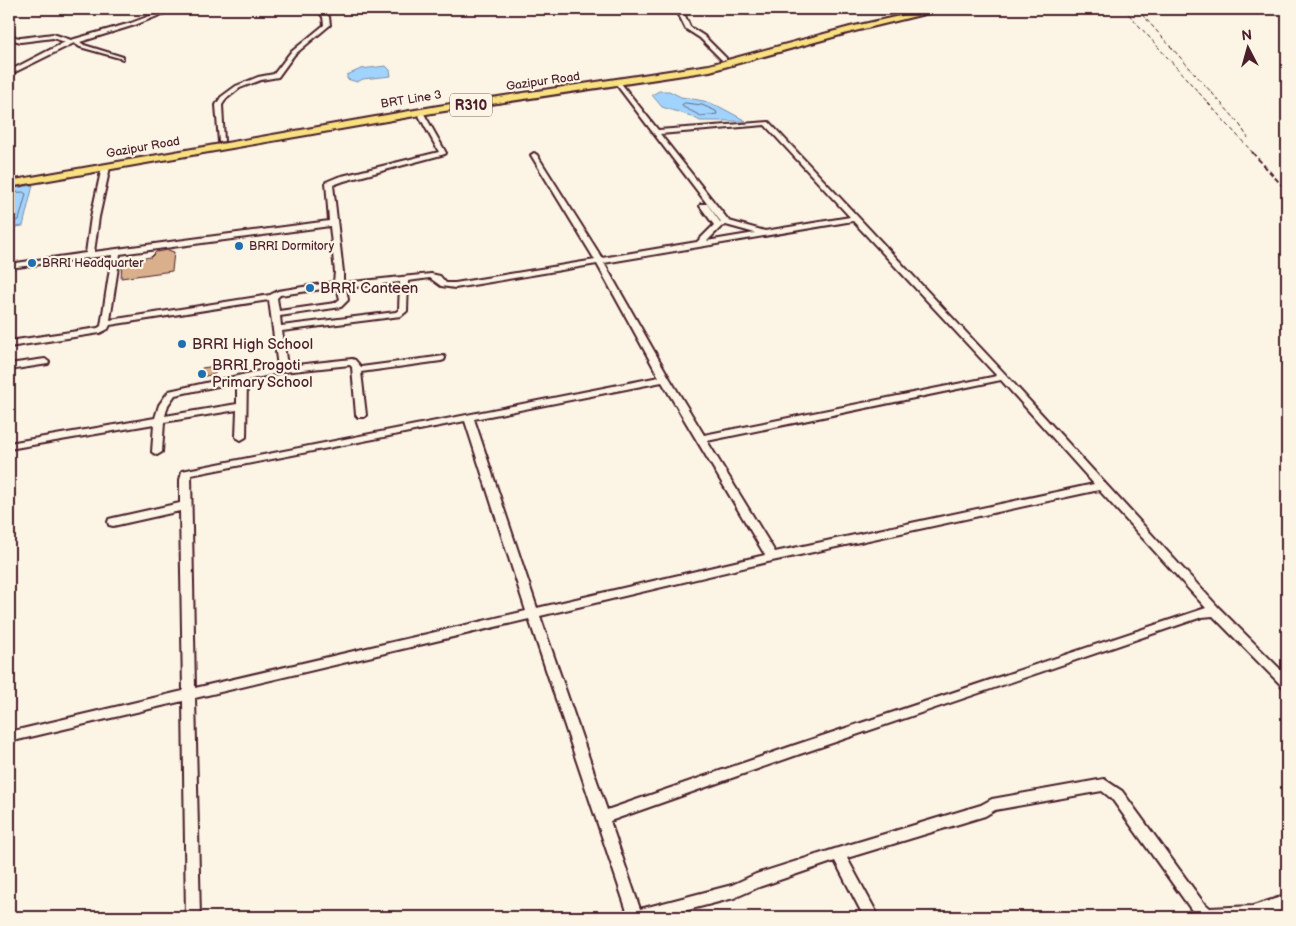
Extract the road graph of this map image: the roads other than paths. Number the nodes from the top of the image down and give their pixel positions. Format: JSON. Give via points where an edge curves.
{"nodes":[{"id":1,"x":172,"y":9,"type":"edge"},
{"id":2,"x":320,"y":9,"type":"edge"},
{"id":3,"x":679,"y":9,"type":"edge"},
{"id":4,"x":941,"y":9,"type":"edge"},
{"id":5,"x":927,"y":10,"type":"edge"},
{"id":6,"x":9,"y":29,"type":"edge"},
{"id":7,"x":73,"y":42,"type":"junction"},
{"id":8,"x":121,"y":58,"type":"dead end"},
{"id":9,"x":724,"y":59,"type":"junction"},
{"id":10,"x":9,"y":72,"type":"edge"},
{"id":11,"x":615,"y":83,"type":"junction"},
{"id":12,"x":420,"y":112,"type":"junction"},
{"id":13,"x":655,"y":132,"type":"junction"},
{"id":14,"x":221,"y":141,"type":"junction"},
{"id":15,"x":534,"y":155,"type":"dead end"},
{"id":16,"x":106,"y":167,"type":"junction"},
{"id":17,"x":9,"y":181,"type":"edge"},
{"id":18,"x":855,"y":218,"type":"junction"},
{"id":19,"x":332,"y":222,"type":"junction"},
{"id":20,"x":722,"y":224,"type":"junction"},
{"id":21,"x":768,"y":233,"type":"junction"},
{"id":22,"x":700,"y":244,"type":"junction"},
{"id":23,"x":116,"y":252,"type":"junction"},
{"id":24,"x":90,"y":255,"type":"junction"},
{"id":25,"x":600,"y":262,"type":"junction"},
{"id":26,"x":9,"y":266,"type":"edge"},
{"id":27,"x":404,"y":280,"type":"junction"},
{"id":28,"x":339,"y":285,"type":"junction"},
{"id":29,"x":272,"y":297,"type":"junction"},
{"id":30,"x":275,"y":314,"type":"junction"},
{"id":31,"x":106,"y":323,"type":"junction"},
{"id":32,"x":277,"y":329,"type":"junction"},
{"id":33,"x":9,"y":344,"type":"edge"},
{"id":34,"x":441,"y":358,"type":"dead end"},
{"id":35,"x":46,"y":362,"type":"dead end"},
{"id":36,"x":9,"y":368,"type":"edge"},
{"id":37,"x":283,"y":369,"type":"junction"},
{"id":38,"x":356,"y":370,"type":"junction"},
{"id":39,"x":1003,"y":376,"type":"junction"},
{"id":40,"x":242,"y":378,"type":"junction"},
{"id":41,"x":665,"y":379,"type":"junction"},
{"id":42,"x":242,"y":406,"type":"junction"},
{"id":43,"x":361,"y":415,"type":"dead end"},
{"id":44,"x":468,"y":418,"type":"junction"},
{"id":45,"x":159,"y":421,"type":"junction"},
{"id":46,"x":241,"y":437,"type":"dead end"},
{"id":47,"x":701,"y":439,"type":"junction"},
{"id":48,"x":9,"y":446,"type":"edge"},
{"id":49,"x":157,"y":452,"type":"dead end"},
{"id":50,"x":1101,"y":486,"type":"junction"},
{"id":51,"x":185,"y":506,"type":"junction"},
{"id":52,"x":113,"y":522,"type":"dead end"},
{"id":53,"x":772,"y":557,"type":"junction"},
{"id":54,"x":1215,"y":612,"type":"junction"},
{"id":55,"x":532,"y":614,"type":"junction"},
{"id":56,"x":1287,"y":684,"type":"edge"},
{"id":57,"x":188,"y":696,"type":"junction"},
{"id":58,"x":9,"y":737,"type":"edge"},
{"id":59,"x":602,"y":818,"type":"junction"},
{"id":60,"x":838,"y":854,"type":"junction"},
{"id":61,"x":1287,"y":902,"type":"edge"},
{"id":62,"x":633,"y":916,"type":"edge"},
{"id":63,"x":193,"y":917,"type":"edge"},
{"id":64,"x":872,"y":917,"type":"edge"}],
"edges":[{"from":1,"to":7,"type":"street"},
{"from":2,"to":14,"type":"street","via":[[327,25],[292,54],[281,72],[238,87],[223,98],[219,104]]},
{"from":3,"to":9,"type":"street","via":[[688,28]]},
{"from":4,"to":5,"type":"main road","number":"R310"},
{"from":5,"to":9,"type":"main road","name":"Gazipur Road","number":"R310","via":[[847,26]]},
{"from":5,"to":11,"type":"main road","name":"Gazipur Road","number":"R310","via":[[734,63]]},
{"from":5,"to":17,"type":"main road","name":"BRT Line 3","via":[[698,68],[321,126]]},
{"from":6,"to":7,"type":"street","via":[[11,38],[18,40],[53,36]]},
{"from":7,"to":8,"type":"street"},
{"from":7,"to":10,"type":"street"},
{"from":9,"to":14,"type":"main road","name":"Gazipur Road","number":"R310"},
{"from":11,"to":12,"type":"main road","name":"Gazipur Road","number":"R310"},
{"from":11,"to":13,"type":"street"},
{"from":11,"to":20,"type":"street"},
{"from":12,"to":16,"type":"main road","name":"Gazipur Road","number":"R310"},
{"from":12,"to":19,"type":"street","via":[[443,153],[332,182],[329,184]]},
{"from":13,"to":18,"type":"street","via":[[767,123]]},
{"from":13,"to":20,"type":"street"},
{"from":14,"to":17,"type":"main road","name":"Gazipur Road","number":"R310"},
{"from":15,"to":25,"type":"street"},
{"from":16,"to":17,"type":"main road","name":"Gazipur Road","number":"R310"},
{"from":16,"to":24,"type":"street"},
{"from":18,"to":21,"type":"street"},
{"from":18,"to":39,"type":"street"},
{"from":19,"to":23,"type":"street"},
{"from":19,"to":28,"type":"street"},
{"from":20,"to":21,"type":"street"},
{"from":20,"to":22,"type":"street"},
{"from":21,"to":22,"type":"street"},
{"from":22,"to":25,"type":"street"},
{"from":23,"to":24,"type":"street"},
{"from":23,"to":31,"type":"street"},
{"from":24,"to":26,"type":"street"},
{"from":25,"to":27,"type":"street","via":[[449,286],[440,284],[434,276]]},
{"from":25,"to":41,"type":"street"},
{"from":27,"to":28,"type":"street"},
{"from":27,"to":32,"type":"street","via":[[403,311],[398,314]]},
{"from":28,"to":29,"type":"street","via":[[278,293]]},
{"from":28,"to":30,"type":"street","via":[[344,300],[338,305]]},
{"from":29,"to":30,"type":"street"},
{"from":29,"to":31,"type":"street"},
{"from":30,"to":32,"type":"street"},
{"from":31,"to":33,"type":"street","via":[[100,330]]},
{"from":32,"to":37,"type":"street"},
{"from":34,"to":38,"type":"street"},
{"from":35,"to":36,"type":"street"},
{"from":37,"to":38,"type":"street","via":[[346,361],[352,362]]},
{"from":37,"to":40,"type":"street"},
{"from":38,"to":43,"type":"street"},
{"from":39,"to":47,"type":"street"},
{"from":39,"to":50,"type":"street"},
{"from":40,"to":42,"type":"street"},
{"from":40,"to":45,"type":"street","via":[[172,393]]},
{"from":41,"to":44,"type":"street"},
{"from":41,"to":47,"type":"street"},
{"from":42,"to":45,"type":"street"},
{"from":42,"to":46,"type":"street"},
{"from":44,"to":51,"type":"street","via":[[186,473]]},
{"from":44,"to":55,"type":"street"},
{"from":45,"to":48,"type":"street"},
{"from":45,"to":49,"type":"street"},
{"from":47,"to":53,"type":"street"},
{"from":50,"to":53,"type":"street"},
{"from":50,"to":54,"type":"street"},
{"from":51,"to":52,"type":"street"},
{"from":51,"to":57,"type":"street"},
{"from":53,"to":55,"type":"street"},
{"from":54,"to":56,"type":"street"},
{"from":54,"to":59,"type":"street","via":[[1201,613]]},
{"from":55,"to":57,"type":"street"},
{"from":55,"to":59,"type":"street"},
{"from":57,"to":58,"type":"street"},
{"from":57,"to":63,"type":"street"},
{"from":59,"to":62,"type":"street"},
{"from":60,"to":61,"type":"street","via":[[985,810],[992,805],[1104,785],[1116,795],[1198,908],[1207,915],[1253,914]]},
{"from":60,"to":62,"type":"street","via":[[734,891]]},
{"from":60,"to":64,"type":"street"}]}
